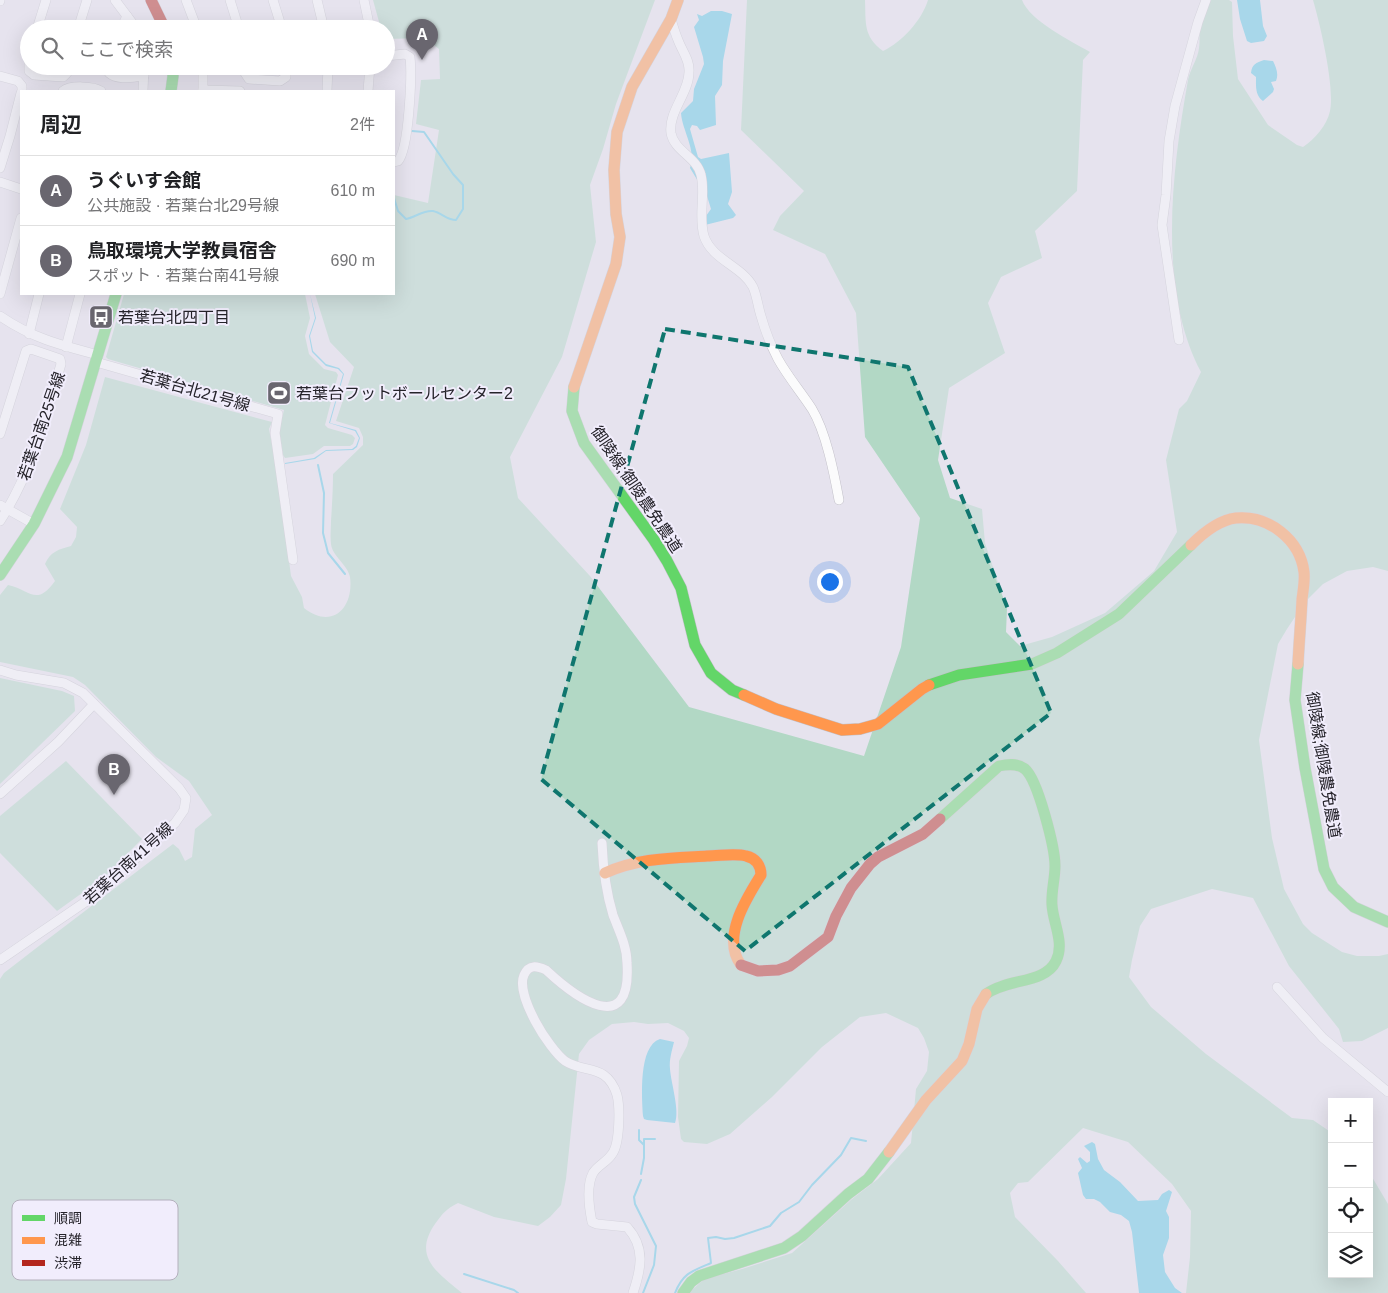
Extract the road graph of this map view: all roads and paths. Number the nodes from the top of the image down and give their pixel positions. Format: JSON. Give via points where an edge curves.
{"nodes":[{"id":1,"x":46,"y":0,"type":"edge"},
{"id":2,"x":87,"y":0,"type":"edge"},
{"id":3,"x":115,"y":0,"type":"edge"},
{"id":4,"x":151,"y":0,"type":"edge"},
{"id":5,"x":186,"y":0,"type":"edge"},
{"id":6,"x":230,"y":0,"type":"edge"},
{"id":7,"x":273,"y":0,"type":"edge"},
{"id":8,"x":317,"y":0,"type":"edge"},
{"id":9,"x":364,"y":0,"type":"edge"},
{"id":10,"x":678,"y":0,"type":"edge"},
{"id":11,"x":1206,"y":0,"type":"edge"},
{"id":12,"x":127,"y":16,"type":"junction"},
{"id":13,"x":671,"y":19,"type":"junction"},
{"id":14,"x":40,"y":20,"type":"edge"},
{"id":15,"x":81,"y":20,"type":"edge"},
{"id":16,"x":125,"y":20,"type":"edge"},
{"id":17,"x":129,"y":20,"type":"edge"},
{"id":18,"x":161,"y":20,"type":"edge"},
{"id":19,"x":194,"y":20,"type":"edge"},
{"id":20,"x":236,"y":20,"type":"edge"},
{"id":21,"x":279,"y":20,"type":"edge"},
{"id":22,"x":322,"y":20,"type":"edge"},
{"id":23,"x":368,"y":20,"type":"edge"},
{"id":24,"x":395,"y":56,"type":"edge"},
{"id":25,"x":34,"y":75,"type":"edge"},
{"id":26,"x":65,"y":75,"type":"edge"},
{"id":27,"x":112,"y":75,"type":"edge"},
{"id":28,"x":134,"y":75,"type":"edge"},
{"id":29,"x":144,"y":75,"type":"edge"},
{"id":30,"x":173,"y":75,"type":"edge"},
{"id":31,"x":202,"y":75,"type":"edge"},
{"id":32,"x":246,"y":75,"type":"edge"},
{"id":33,"x":286,"y":75,"type":"edge"},
{"id":34,"x":328,"y":75,"type":"edge"},
{"id":35,"x":369,"y":75,"type":"edge"},
{"id":36,"x":0,"y":76,"type":"edge"},
{"id":37,"x":21,"y":90,"type":"edge"},
{"id":38,"x":65,"y":90,"type":"edge"},
{"id":39,"x":100,"y":90,"type":"edge"},
{"id":40,"x":143,"y":90,"type":"edge"},
{"id":41,"x":171,"y":90,"type":"edge"},
{"id":42,"x":203,"y":90,"type":"edge"},
{"id":43,"x":328,"y":90,"type":"edge"},
{"id":44,"x":368,"y":90,"type":"edge"},
{"id":45,"x":20,"y":96,"type":"edge"},
{"id":46,"x":395,"y":162,"type":"edge"},
{"id":47,"x":0,"y":168,"type":"edge"},
{"id":48,"x":0,"y":182,"type":"edge"},
{"id":49,"x":20,"y":189,"type":"edge"},
{"id":50,"x":20,"y":222,"type":"edge"},
{"id":51,"x":0,"y":294,"type":"edge"},
{"id":52,"x":39,"y":295,"type":"edge"},
{"id":53,"x":80,"y":295,"type":"edge"},
{"id":54,"x":116,"y":295,"type":"edge"},
{"id":55,"x":0,"y":316,"type":"edge"},
{"id":56,"x":29,"y":334,"type":"junction"},
{"id":57,"x":1179,"y":340,"type":"dead end"},
{"id":58,"x":66,"y":347,"type":"junction"},
{"id":59,"x":97,"y":358,"type":"junction"},
{"id":60,"x":0,"y":434,"type":"edge"},
{"id":61,"x":840,"y":500,"type":"dead end"},
{"id":62,"x":4,"y":507,"type":"edge"},
{"id":63,"x":0,"y":521,"type":"edge"},
{"id":64,"x":34,"y":524,"type":"junction"},
{"id":65,"x":293,"y":560,"type":"dead end"},
{"id":66,"x":0,"y":575,"type":"edge"},
{"id":67,"x":0,"y":670,"type":"edge"},
{"id":68,"x":94,"y":704,"type":"junction"},
{"id":69,"x":0,"y":794,"type":"edge"},
{"id":70,"x":602,"y":843,"type":"dead end"},
{"id":71,"x":605,"y":873,"type":"junction"},
{"id":72,"x":1388,"y":922,"type":"edge"},
{"id":73,"x":0,"y":960,"type":"edge"},
{"id":74,"x":1277,"y":987,"type":"dead end"},
{"id":75,"x":1388,"y":1092,"type":"edge"},
{"id":76,"x":633,"y":1293,"type":"edge"},
{"id":77,"x":683,"y":1293,"type":"edge"}],
"edges":[{"from":1,"to":14,"type":"street"},
{"from":2,"to":15,"type":"street"},
{"from":3,"to":12,"type":"street"},
{"from":4,"to":18,"type":"street"},
{"from":5,"to":19,"type":"street"},
{"from":6,"to":20,"type":"street"},
{"from":7,"to":21,"type":"street"},
{"from":8,"to":22,"type":"street"},
{"from":9,"to":23,"type":"street"},
{"from":10,"to":13,"type":"street","name":"御陵線;御陵農免農道"},
{"from":11,"to":57,"type":"street","via":[[1175,106],[1162,225]]},
{"from":12,"to":16,"type":"street"},
{"from":12,"to":17,"type":"street"},
{"from":13,"to":61,"type":"street","via":[[690,70],[671,124],[671,134],[701,174],[704,235],[713,251],[747,279],[753,288],[778,358],[820,426]]},
{"from":13,"to":72,"type":"street","name":"御陵線;御陵農免農道","via":[[632,87],[617,132],[614,170],[620,237],[616,264],[574,384],[572,411],[584,443],[667,561],[680,588],[694,645],[711,673],[732,690],[776,709],[842,730],[878,724],[922,689],[938,681],[959,674],[1032,664],[1057,652],[1119,614],[1215,525],[1236,518],[1258,520],[1275,527],[1288,538],[1297,551],[1304,572],[1295,700],[1324,868],[1333,887],[1354,907]]},
{"from":24,"to":46,"type":"street","via":[[410,57],[406,133],[401,156]]},
{"from":25,"to":26,"type":"street"},
{"from":27,"to":28,"type":"street","via":[[126,78]]},
{"from":29,"to":40,"type":"street"},
{"from":30,"to":41,"type":"street"},
{"from":31,"to":42,"type":"street"},
{"from":32,"to":33,"type":"street","via":[[249,80],[280,81]]},
{"from":34,"to":43,"type":"street"},
{"from":35,"to":44,"type":"street"},
{"from":36,"to":37,"type":"street","via":[[21,84]]},
{"from":38,"to":39,"type":"street"},
{"from":45,"to":47,"type":"street"},
{"from":48,"to":49,"type":"street"},
{"from":50,"to":51,"type":"street"},
{"from":52,"to":56,"type":"street"},
{"from":53,"to":58,"type":"street"},
{"from":54,"to":59,"type":"street"},
{"from":55,"to":56,"type":"street"},
{"from":56,"to":58,"type":"street"},
{"from":58,"to":59,"type":"street"},
{"from":59,"to":64,"type":"street","via":[[67,457]]},
{"from":59,"to":65,"type":"street","name":"若葉台北21号線","via":[[278,414],[275,433]]},
{"from":60,"to":62,"type":"street","name":"若葉台南25号線","via":[[26,351],[31,348],[60,359],[37,448],[15,497]]},
{"from":62,"to":63,"type":"street","name":"若葉台南25号線"},
{"from":62,"to":64,"type":"street"},
{"from":64,"to":66,"type":"street"},
{"from":67,"to":68,"type":"street","name":"若葉台南41号線","via":[[64,683],[83,693]]},
{"from":68,"to":69,"type":"street","via":[[58,742]]},
{"from":68,"to":73,"type":"street","name":"若葉台南41号線","via":[[179,788],[186,798],[184,810],[175,823],[94,896]]},
{"from":70,"to":71,"type":"street"},
{"from":71,"to":76,"type":"street","via":[[613,915],[626,948],[627,979],[622,999],[614,1006],[590,1003],[538,967],[527,969],[522,982],[530,1011],[554,1050],[567,1062],[608,1078],[617,1095],[619,1117],[614,1152],[594,1173],[589,1192],[592,1222],[627,1227],[632,1233],[642,1259]]},
{"from":71,"to":77,"type":"street","via":[[618,867],[660,859],[731,855],[747,856],[756,861],[761,875],[739,913],[732,953],[740,965],[771,972],[790,966],[828,937],[851,888],[870,864],[923,834],[999,766],[1020,766],[1034,781],[1053,854],[1052,907],[1060,951],[1055,964],[1045,974],[1005,984],[988,992],[977,1008],[970,1043],[963,1059],[925,1102],[861,1186],[784,1248],[699,1276]]},
{"from":74,"to":75,"type":"street","via":[[1323,1038]]}]}
